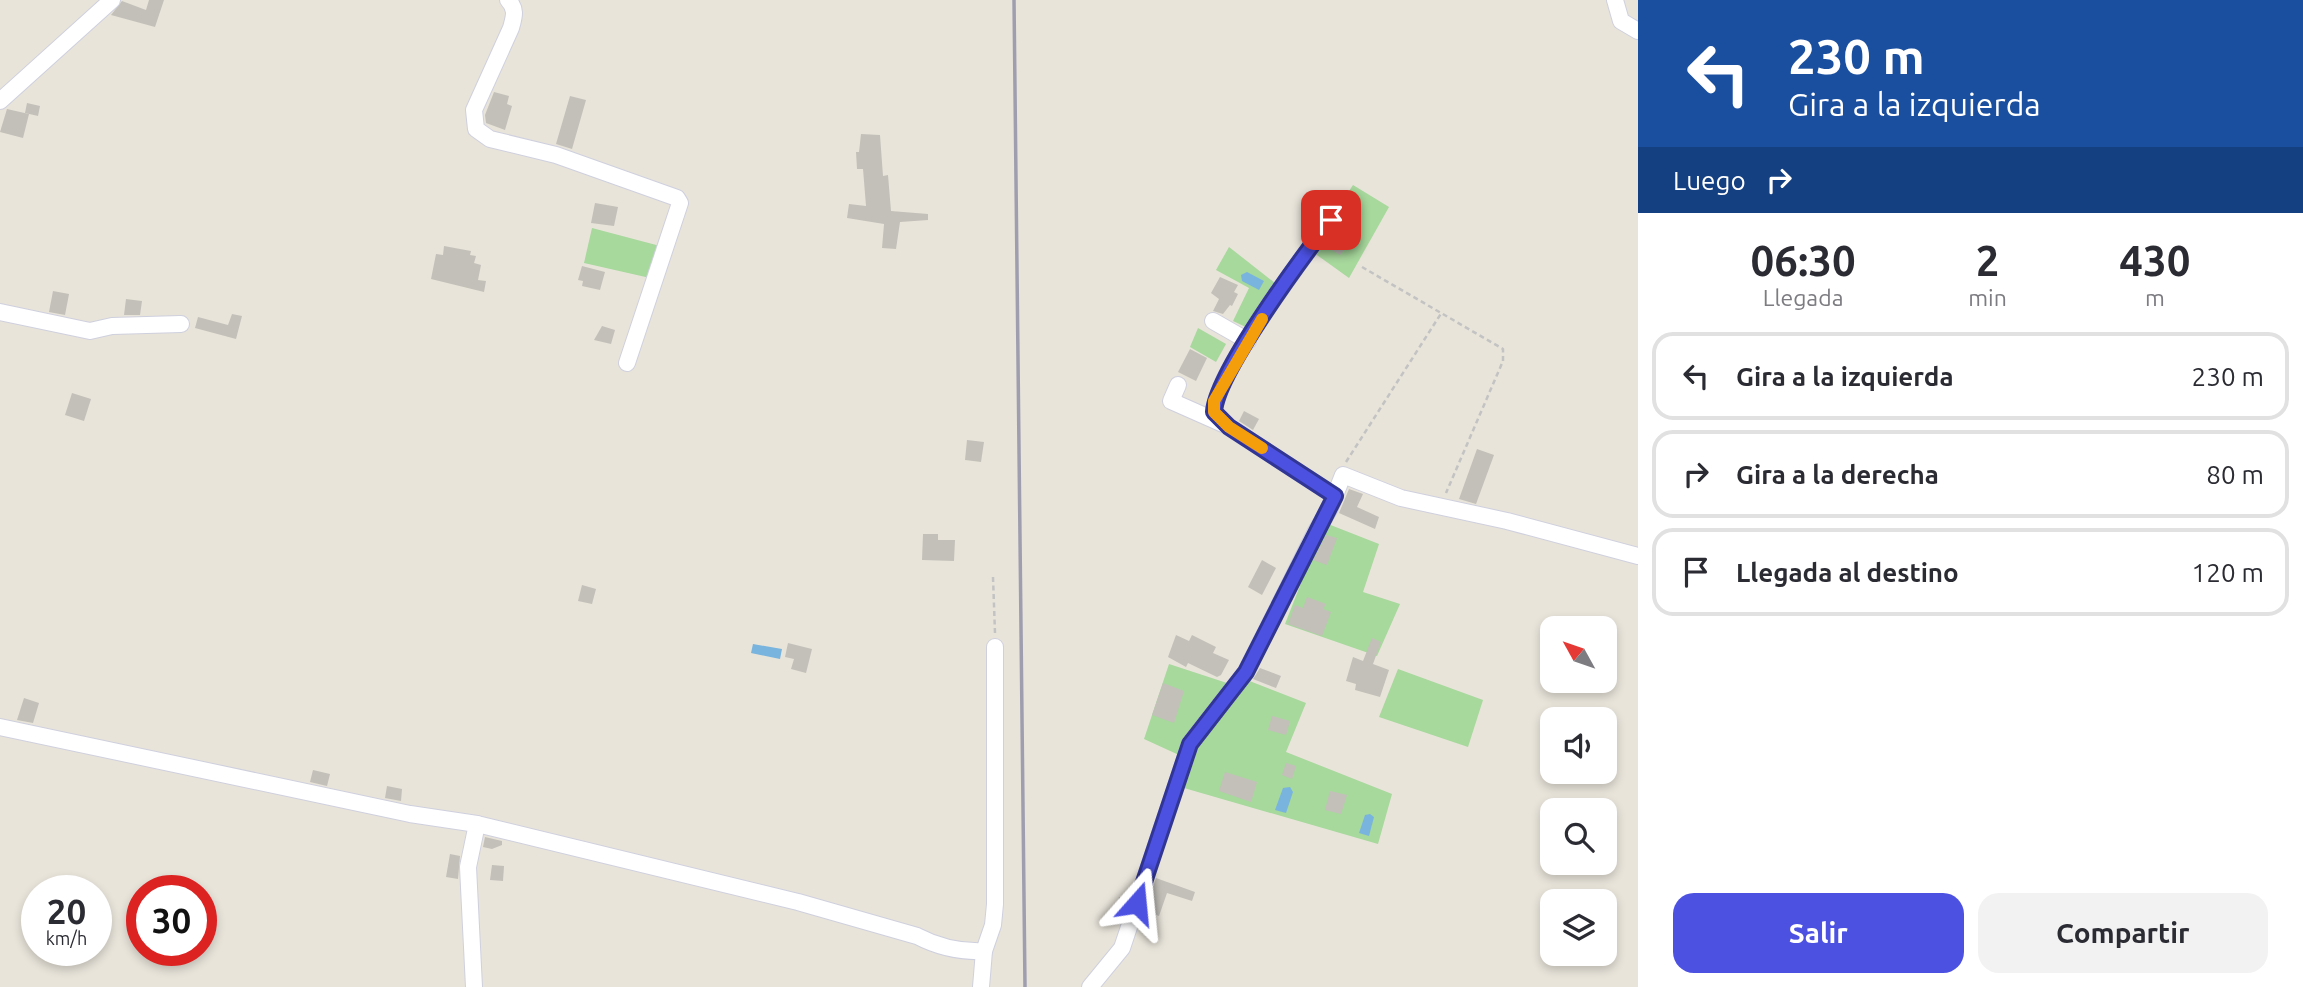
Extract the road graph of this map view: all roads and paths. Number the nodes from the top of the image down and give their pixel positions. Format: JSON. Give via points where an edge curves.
{"nodes":[{"id":1,"x":112,"y":0,"type":"edge"},
{"id":2,"x":508,"y":0,"type":"edge"},
{"id":3,"x":1615,"y":0,"type":"edge"},
{"id":4,"x":1638,"y":31,"type":"edge"},
{"id":5,"x":0,"y":101,"type":"edge"},
{"id":6,"x":1331,"y":220,"type":"dead end"},
{"id":7,"x":1362,"y":267,"type":"dead end"},
{"id":8,"x":0,"y":312,"type":"edge"},
{"id":9,"x":1442,"y":312,"type":"junction"},
{"id":10,"x":1213,"y":321,"type":"dead end"},
{"id":11,"x":181,"y":324,"type":"dead end"},
{"id":12,"x":1248,"y":341,"type":"junction"},
{"id":13,"x":627,"y":363,"type":"dead end"},
{"id":14,"x":1178,"y":385,"type":"dead end"},
{"id":15,"x":1229,"y":427,"type":"junction"},
{"id":16,"x":1343,"y":475,"type":"junction"},
{"id":17,"x":1335,"y":496,"type":"junction"},
{"id":18,"x":1443,"y":507,"type":"junction"},
{"id":19,"x":1638,"y":556,"type":"edge"},
{"id":20,"x":993,"y":577,"type":"dead end"},
{"id":21,"x":995,"y":647,"type":"joint"},
{"id":22,"x":0,"y":727,"type":"edge"},
{"id":23,"x":477,"y":824,"type":"junction"},
{"id":24,"x":984,"y":951,"type":"junction"},
{"id":25,"x":474,"y":987,"type":"edge"},
{"id":26,"x":981,"y":987,"type":"edge"},
{"id":27,"x":1090,"y":987,"type":"edge"}],
"edges":[{"from":1,"to":5,"type":"street"},
{"from":2,"to":13,"type":"street","via":[[515,15],[512,28],[474,110],[481,134],[574,161],[677,198],[680,203]]},
{"from":3,"to":4,"type":"street","via":[[1621,21]]},
{"from":6,"to":12,"type":"street"},
{"from":7,"to":9,"type":"path"},
{"from":8,"to":11,"type":"street","via":[[90,331]]},
{"from":9,"to":16,"type":"path","via":[[1348,458]]},
{"from":9,"to":18,"type":"path","via":[[1498,345],[1504,356]]},
{"from":10,"to":12,"type":"street"},
{"from":12,"to":15,"type":"street","via":[[1214,401],[1214,412]]},
{"from":14,"to":15,"type":"street","via":[[1171,401]]},
{"from":15,"to":17,"type":"street"},
{"from":16,"to":17,"type":"street"},
{"from":16,"to":18,"type":"street","via":[[1401,498]]},
{"from":17,"to":27,"type":"street","via":[[1246,672],[1190,744],[1122,948]]},
{"from":18,"to":19,"type":"street"},
{"from":20,"to":21,"type":"path"},
{"from":21,"to":24,"type":"street","via":[[995,904]]},
{"from":22,"to":23,"type":"street","via":[[410,814]]},
{"from":23,"to":24,"type":"street","via":[[798,902],[930,943]]},
{"from":23,"to":25,"type":"street","via":[[468,867]]},
{"from":24,"to":26,"type":"street"}]}
